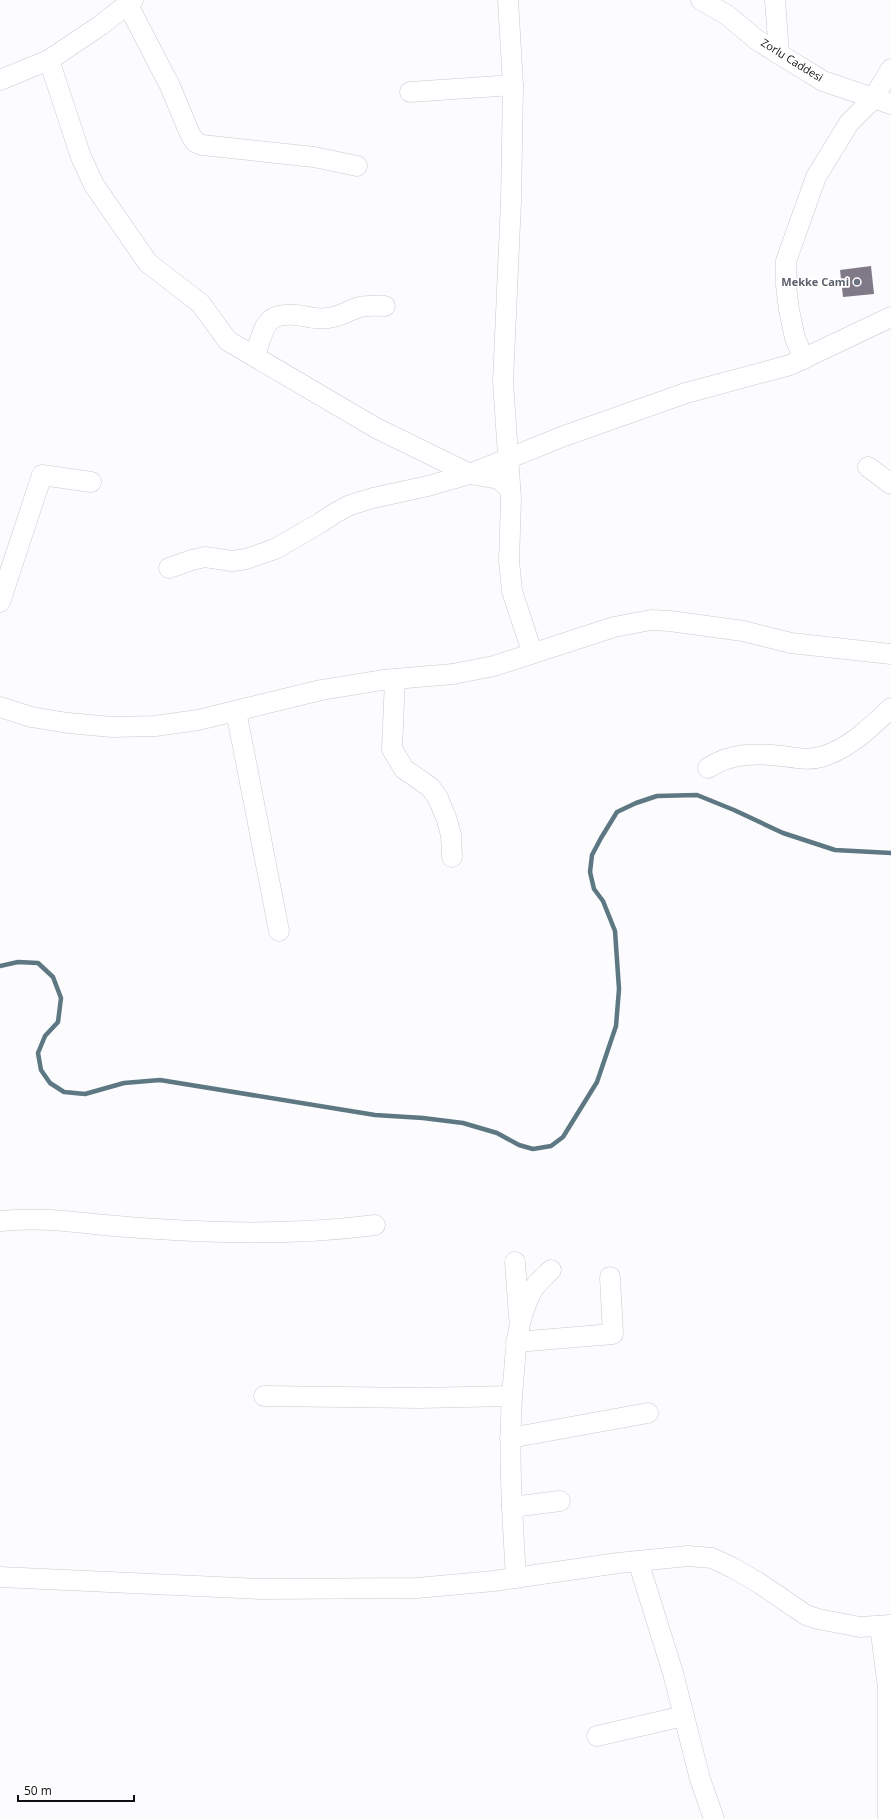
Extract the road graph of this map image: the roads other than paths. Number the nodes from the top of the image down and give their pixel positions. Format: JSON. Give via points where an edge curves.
{"nodes":[{"id":1,"x":508,"y":0,"type":"edge"},
{"id":2,"x":701,"y":0,"type":"edge"},
{"id":3,"x":775,"y":0,"type":"edge"},
{"id":4,"x":130,"y":2,"type":"edge"},
{"id":5,"x":779,"y":54,"type":"junction"},
{"id":6,"x":49,"y":60,"type":"junction"},
{"id":7,"x":891,"y":69,"type":"edge"},
{"id":8,"x":0,"y":80,"type":"edge"},
{"id":9,"x":513,"y":85,"type":"junction"},
{"id":10,"x":410,"y":92,"type":"dead end"},
{"id":11,"x":882,"y":102,"type":"edge"},
{"id":12,"x":358,"y":166,"type":"dead end"},
{"id":13,"x":384,"y":306,"type":"dead end"},
{"id":14,"x":891,"y":318,"type":"edge"},
{"id":15,"x":255,"y":356,"type":"junction"},
{"id":16,"x":804,"y":359,"type":"junction"},
{"id":17,"x":508,"y":459,"type":"junction"},
{"id":18,"x":868,"y":467,"type":"dead end"},
{"id":19,"x":470,"y":474,"type":"junction"},
{"id":20,"x":91,"y":482,"type":"dead end"},
{"id":21,"x":891,"y":484,"type":"edge"},
{"id":22,"x":510,"y":489,"type":"junction"},
{"id":23,"x":169,"y":568,"type":"dead end"},
{"id":24,"x":0,"y":602,"type":"edge"},
{"id":25,"x":532,"y":652,"type":"junction"},
{"id":26,"x":890,"y":652,"type":"edge"},
{"id":27,"x":395,"y":679,"type":"junction"},
{"id":28,"x":0,"y":707,"type":"edge"},
{"id":29,"x":891,"y":708,"type":"edge"},
{"id":30,"x":236,"y":711,"type":"junction"},
{"id":31,"x":708,"y":768,"type":"dead end"},
{"id":32,"x":452,"y":857,"type":"dead end"},
{"id":33,"x":279,"y":931,"type":"dead end"},
{"id":34,"x":0,"y":1221,"type":"edge"},
{"id":35,"x":375,"y":1225,"type":"dead end"},
{"id":36,"x":515,"y":1262,"type":"dead end"},
{"id":37,"x":551,"y":1270,"type":"dead end"},
{"id":38,"x":610,"y":1277,"type":"dead end"},
{"id":39,"x":520,"y":1321,"type":"junction"},
{"id":40,"x":516,"y":1342,"type":"junction"},
{"id":41,"x":264,"y":1396,"type":"dead end"},
{"id":42,"x":511,"y":1396,"type":"junction"},
{"id":43,"x":648,"y":1413,"type":"dead end"},
{"id":44,"x":510,"y":1438,"type":"junction"},
{"id":45,"x":560,"y":1501,"type":"dead end"},
{"id":46,"x":512,"y":1507,"type":"junction"},
{"id":47,"x":638,"y":1561,"type":"junction"},
{"id":48,"x":0,"y":1577,"type":"edge"},
{"id":49,"x":516,"y":1578,"type":"junction"},
{"id":50,"x":885,"y":1625,"type":"edge"},
{"id":51,"x":684,"y":1716,"type":"junction"},
{"id":52,"x":597,"y":1736,"type":"dead end"},
{"id":53,"x":714,"y":1819,"type":"edge"},
{"id":54,"x":888,"y":1819,"type":"edge"}],
"edges":[{"from":1,"to":9,"type":"street"},
{"from":2,"to":5,"type":"street","name":"Zorlu Caddesi","via":[[727,15]]},
{"from":3,"to":5,"type":"street"},
{"from":4,"to":6,"type":"street"},
{"from":4,"to":12,"type":"street","via":[[195,142],[202,145],[314,157]]},
{"from":5,"to":11,"type":"street","name":"Zorlu Caddesi","via":[[823,81]]},
{"from":6,"to":8,"type":"street"},
{"from":6,"to":15,"type":"street","via":[[81,157],[94,185],[137,250],[158,272],[200,303],[228,341]]},
{"from":7,"to":11,"type":"street"},
{"from":9,"to":10,"type":"street"},
{"from":9,"to":17,"type":"street","via":[[503,382]]},
{"from":11,"to":16,"type":"street","via":[[850,123],[816,178],[786,261],[789,310],[795,338]]},
{"from":13,"to":15,"type":"street","via":[[360,307],[326,319],[278,315],[270,320],[264,329]]},
{"from":14,"to":16,"type":"street"},
{"from":15,"to":19,"type":"street","via":[[376,428]]},
{"from":16,"to":17,"type":"street","via":[[686,393],[564,436]]},
{"from":17,"to":19,"type":"street"},
{"from":17,"to":22,"type":"street"},
{"from":18,"to":21,"type":"street"},
{"from":19,"to":22,"type":"street","via":[[499,479]]},
{"from":19,"to":23,"type":"street","via":[[350,505],[274,549],[246,559],[232,561],[205,558]]},
{"from":20,"to":24,"type":"street","via":[[42,475]]},
{"from":22,"to":25,"type":"street","via":[[510,576],[518,611]]},
{"from":25,"to":26,"type":"street","via":[[614,627],[651,620],[743,631],[791,644]]},
{"from":25,"to":27,"type":"street","via":[[494,666],[453,674]]},
{"from":27,"to":30,"type":"street","via":[[321,690]]},
{"from":27,"to":32,"type":"street","via":[[392,749],[404,769],[430,787],[438,798],[451,835]]},
{"from":28,"to":30,"type":"street","via":[[31,717],[112,727],[155,726]]},
{"from":29,"to":31,"type":"street","via":[[863,734],[823,756],[803,759],[763,754],[746,755],[729,757]]},
{"from":30,"to":33,"type":"street"},
{"from":34,"to":35,"type":"street","via":[[46,1218],[125,1227],[259,1234]]},
{"from":36,"to":39,"type":"street"},
{"from":37,"to":39,"type":"street","via":[[530,1294]]},
{"from":38,"to":40,"type":"street","via":[[613,1334]]},
{"from":39,"to":40,"type":"street"},
{"from":40,"to":42,"type":"street"},
{"from":41,"to":42,"type":"street"},
{"from":42,"to":44,"type":"street"},
{"from":43,"to":44,"type":"street"},
{"from":44,"to":46,"type":"street"},
{"from":45,"to":46,"type":"street"},
{"from":46,"to":49,"type":"street"},
{"from":47,"to":49,"type":"street"},
{"from":47,"to":50,"type":"street","via":[[688,1556],[712,1558],[759,1583],[806,1615],[860,1627]]},
{"from":47,"to":51,"type":"street"},
{"from":48,"to":49,"type":"street","via":[[261,1590],[417,1588]]},
{"from":50,"to":54,"type":"street","via":[[888,1687]]},
{"from":51,"to":52,"type":"street"},
{"from":51,"to":53,"type":"street","via":[[700,1779]]}]}
